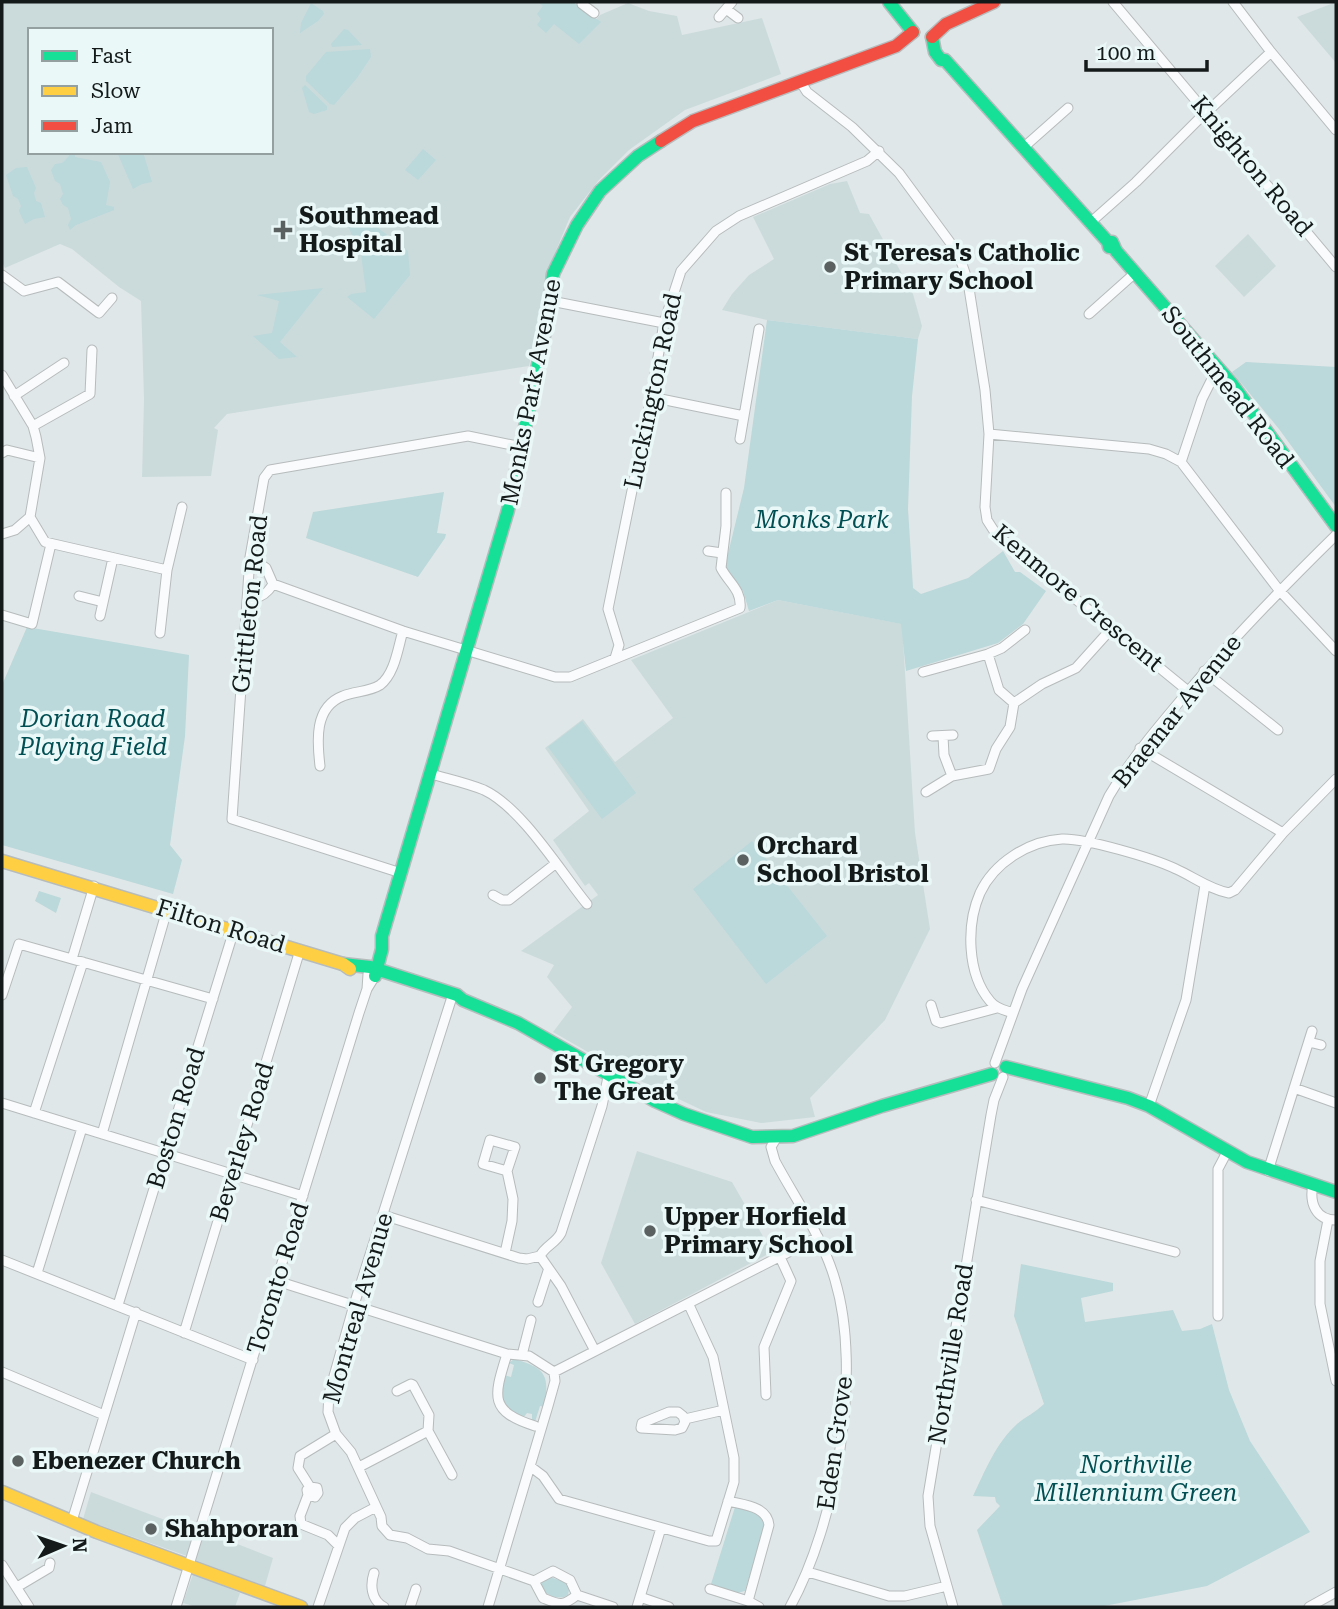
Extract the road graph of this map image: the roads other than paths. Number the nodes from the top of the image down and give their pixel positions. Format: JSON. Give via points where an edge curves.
{"nodes":[{"id":1,"x":889,"y":2,"type":"edge"},
{"id":2,"x":994,"y":2,"type":"edge"},
{"id":3,"x":1113,"y":2,"type":"edge"},
{"id":4,"x":1233,"y":2,"type":"edge"},
{"id":5,"x":729,"y":5,"type":"edge"},
{"id":6,"x":719,"y":17,"type":"dead end"},
{"id":7,"x":738,"y":18,"type":"dead end"},
{"id":8,"x":913,"y":32,"type":"junction"},
{"id":9,"x":934,"y":43,"type":"junction"},
{"id":10,"x":1271,"y":52,"type":"junction"},
{"id":11,"x":800,"y":81,"type":"junction"},
{"id":12,"x":1068,"y":108,"type":"dead end"},
{"id":13,"x":1203,"y":116,"type":"junction"},
{"id":14,"x":1336,"y":130,"type":"edge"},
{"id":15,"x":1024,"y":147,"type":"junction"},
{"id":16,"x":879,"y":151,"type":"junction"},
{"id":17,"x":1091,"y":222,"type":"junction"},
{"id":18,"x":1336,"y":267,"type":"edge"},
{"id":19,"x":1135,"y":273,"type":"junction"},
{"id":20,"x":2,"y":275,"type":"edge"},
{"id":21,"x":112,"y":298,"type":"dead end"},
{"id":22,"x":551,"y":300,"type":"junction"},
{"id":23,"x":1090,"y":314,"type":"dead end"},
{"id":24,"x":664,"y":323,"type":"junction"},
{"id":25,"x":760,"y":329,"type":"dead end"},
{"id":26,"x":92,"y":350,"type":"dead end"},
{"id":27,"x":64,"y":363,"type":"dead end"},
{"id":28,"x":1218,"y":368,"type":"junction"},
{"id":29,"x":2,"y":375,"type":"edge"},
{"id":30,"x":1232,"y":384,"type":"junction"},
{"id":31,"x":1210,"y":386,"type":"junction"},
{"id":32,"x":14,"y":396,"type":"junction"},
{"id":33,"x":651,"y":397,"type":"junction"},
{"id":34,"x":744,"y":416,"type":"junction"},
{"id":35,"x":33,"y":426,"type":"junction"},
{"id":36,"x":989,"y":434,"type":"junction"},
{"id":37,"x":740,"y":439,"type":"dead end"},
{"id":38,"x":522,"y":447,"type":"junction"},
{"id":39,"x":2,"y":453,"type":"edge"},
{"id":40,"x":40,"y":458,"type":"junction"},
{"id":41,"x":1181,"y":462,"type":"junction"},
{"id":42,"x":729,"y":500,"type":"dead end"},
{"id":43,"x":182,"y":507,"type":"dead end"},
{"id":44,"x":30,"y":517,"type":"junction"},
{"id":45,"x":1336,"y":526,"type":"edge"},
{"id":46,"x":2,"y":534,"type":"edge"},
{"id":47,"x":1336,"y":535,"type":"edge"},
{"id":48,"x":48,"y":543,"type":"junction"},
{"id":49,"x":708,"y":551,"type":"dead end"},
{"id":50,"x":722,"y":554,"type":"junction"},
{"id":51,"x":250,"y":557,"type":"junction"},
{"id":52,"x":113,"y":558,"type":"junction"},
{"id":53,"x":167,"y":570,"type":"junction"},
{"id":54,"x":273,"y":584,"type":"junction"},
{"id":55,"x":1279,"y":590,"type":"junction"},
{"id":56,"x":79,"y":596,"type":"dead end"},
{"id":57,"x":248,"y":599,"type":"junction"},
{"id":58,"x":103,"y":602,"type":"junction"},
{"id":59,"x":2,"y":615,"type":"edge"},
{"id":60,"x":100,"y":616,"type":"dead end"},
{"id":61,"x":1112,"y":628,"type":"junction"},
{"id":62,"x":1025,"y":630,"type":"dead end"},
{"id":63,"x":403,"y":631,"type":"junction"},
{"id":64,"x":160,"y":633,"type":"dead end"},
{"id":65,"x":467,"y":651,"type":"junction"},
{"id":66,"x":1336,"y":651,"type":"edge"},
{"id":67,"x":988,"y":654,"type":"junction"},
{"id":68,"x":615,"y":658,"type":"junction"},
{"id":69,"x":1204,"y":671,"type":"junction"},
{"id":70,"x":923,"y":672,"type":"dead end"},
{"id":71,"x":1188,"y":691,"type":"junction"},
{"id":72,"x":1014,"y":703,"type":"junction"},
{"id":73,"x":1278,"y":730,"type":"dead end"},
{"id":74,"x":953,"y":735,"type":"dead end"},
{"id":75,"x":932,"y":736,"type":"dead end"},
{"id":76,"x":943,"y":736,"type":"junction"},
{"id":77,"x":1140,"y":748,"type":"junction"},
{"id":78,"x":320,"y":766,"type":"dead end"},
{"id":79,"x":431,"y":774,"type":"junction"},
{"id":80,"x":952,"y":776,"type":"junction"},
{"id":81,"x":1336,"y":779,"type":"edge"},
{"id":82,"x":926,"y":792,"type":"dead end"},
{"id":83,"x":1283,"y":833,"type":"junction"},
{"id":84,"x":1088,"y":842,"type":"junction"},
{"id":85,"x":2,"y":861,"type":"edge"},
{"id":86,"x":555,"y":864,"type":"junction"},
{"id":87,"x":401,"y":873,"type":"junction"},
{"id":88,"x":1205,"y":885,"type":"junction"},
{"id":89,"x":93,"y":888,"type":"junction"},
{"id":90,"x":494,"y":895,"type":"dead end"},
{"id":91,"x":587,"y":904,"type":"dead end"},
{"id":92,"x":167,"y":910,"type":"junction"},
{"id":93,"x":234,"y":930,"type":"junction"},
{"id":94,"x":300,"y":950,"type":"junction"},
{"id":95,"x":72,"y":959,"type":"junction"},
{"id":96,"x":83,"y":962,"type":"junction"},
{"id":97,"x":372,"y":972,"type":"junction"},
{"id":98,"x":147,"y":980,"type":"junction"},
{"id":99,"x":2,"y":995,"type":"edge"},
{"id":100,"x":213,"y":999,"type":"junction"},
{"id":101,"x":457,"y":1000,"type":"junction"},
{"id":102,"x":931,"y":1004,"type":"dead end"},
{"id":103,"x":997,"y":1008,"type":"junction"},
{"id":104,"x":1013,"y":1013,"type":"junction"},
{"id":105,"x":1312,"y":1031,"type":"dead end"},
{"id":106,"x":1309,"y":1042,"type":"junction"},
{"id":107,"x":1321,"y":1045,"type":"dead end"},
{"id":108,"x":999,"y":1071,"type":"junction"},
{"id":109,"x":608,"y":1077,"type":"junction"},
{"id":110,"x":1294,"y":1088,"type":"junction"},
{"id":111,"x":2,"y":1103,"type":"edge"},
{"id":112,"x":1336,"y":1103,"type":"edge"},
{"id":113,"x":1149,"y":1106,"type":"junction"},
{"id":114,"x":34,"y":1113,"type":"junction"},
{"id":115,"x":82,"y":1128,"type":"junction"},
{"id":116,"x":802,"y":1132,"type":"junction"},
{"id":117,"x":102,"y":1134,"type":"junction"},
{"id":118,"x":749,"y":1135,"type":"junction"},
{"id":119,"x":777,"y":1137,"type":"junction"},
{"id":120,"x":1227,"y":1152,"type":"junction"},
{"id":121,"x":165,"y":1154,"type":"junction"},
{"id":122,"x":775,"y":1161,"type":"junction"},
{"id":123,"x":507,"y":1171,"type":"dead end"},
{"id":124,"x":1268,"y":1171,"type":"junction"},
{"id":125,"x":232,"y":1174,"type":"junction"},
{"id":126,"x":1313,"y":1185,"type":"junction"},
{"id":127,"x":1336,"y":1192,"type":"edge"},
{"id":128,"x":303,"y":1196,"type":"junction"},
{"id":129,"x":976,"y":1200,"type":"junction"},
{"id":130,"x":383,"y":1215,"type":"junction"},
{"id":131,"x":1332,"y":1220,"type":"edge"},
{"id":132,"x":818,"y":1237,"type":"junction"},
{"id":133,"x":1175,"y":1252,"type":"dead end"},
{"id":134,"x":505,"y":1253,"type":"junction"},
{"id":135,"x":540,"y":1256,"type":"junction"},
{"id":136,"x":780,"y":1256,"type":"junction"},
{"id":137,"x":2,"y":1260,"type":"edge"},
{"id":138,"x":548,"y":1271,"type":"junction"},
{"id":139,"x":37,"y":1273,"type":"junction"},
{"id":140,"x":277,"y":1281,"type":"junction"},
{"id":141,"x":538,"y":1302,"type":"dead end"},
{"id":142,"x":689,"y":1304,"type":"junction"},
{"id":143,"x":118,"y":1305,"type":"junction"},
{"id":144,"x":354,"y":1305,"type":"junction"},
{"id":145,"x":136,"y":1312,"type":"junction"},
{"id":146,"x":1218,"y":1316,"type":"dead end"},
{"id":147,"x":531,"y":1320,"type":"dead end"},
{"id":148,"x":184,"y":1333,"type":"junction"},
{"id":149,"x":595,"y":1351,"type":"junction"},
{"id":150,"x":507,"y":1354,"type":"junction"},
{"id":151,"x":522,"y":1355,"type":"junction"},
{"id":152,"x":253,"y":1360,"type":"junction"},
{"id":153,"x":2,"y":1372,"type":"edge"},
{"id":154,"x":554,"y":1372,"type":"junction"},
{"id":155,"x":1336,"y":1381,"type":"edge"},
{"id":156,"x":397,"y":1391,"type":"dead end"},
{"id":157,"x":766,"y":1395,"type":"dead end"},
{"id":158,"x":724,"y":1410,"type":"junction"},
{"id":159,"x":104,"y":1415,"type":"junction"},
{"id":160,"x":685,"y":1419,"type":"dead end"},
{"id":161,"x":530,"y":1422,"type":"dead end"},
{"id":162,"x":428,"y":1431,"type":"junction"},
{"id":163,"x":336,"y":1434,"type":"junction"},
{"id":164,"x":359,"y":1467,"type":"junction"},
{"id":165,"x":531,"y":1467,"type":"junction"},
{"id":166,"x":453,"y":1475,"type":"dead end"},
{"id":167,"x":2,"y":1492,"type":"edge"},
{"id":168,"x":728,"y":1501,"type":"junction"},
{"id":169,"x":376,"y":1507,"type":"junction"},
{"id":170,"x":72,"y":1521,"type":"junction"},
{"id":171,"x":661,"y":1528,"type":"junction"},
{"id":172,"x":338,"y":1545,"type":"junction"},
{"id":173,"x":2,"y":1565,"type":"edge"},
{"id":174,"x":189,"y":1566,"type":"junction"},
{"id":175,"x":53,"y":1568,"type":"dead end"},
{"id":176,"x":499,"y":1569,"type":"junction"},
{"id":177,"x":808,"y":1572,"type":"junction"},
{"id":178,"x":374,"y":1573,"type":"dead end"},
{"id":179,"x":534,"y":1581,"type":"junction"},
{"id":180,"x":947,"y":1586,"type":"junction"},
{"id":181,"x":17,"y":1587,"type":"junction"},
{"id":182,"x":710,"y":1589,"type":"dead end"},
{"id":183,"x":416,"y":1590,"type":"dead end"},
{"id":184,"x":1336,"y":1592,"type":"edge"},
{"id":185,"x":577,"y":1595,"type":"junction"},
{"id":186,"x":748,"y":1601,"type":"junction"},
{"id":187,"x":638,"y":1602,"type":"edge"},
{"id":188,"x":29,"y":1607,"type":"edge"},
{"id":189,"x":176,"y":1607,"type":"edge"},
{"id":190,"x":301,"y":1607,"type":"edge"},
{"id":191,"x":318,"y":1607,"type":"edge"},
{"id":192,"x":384,"y":1607,"type":"edge"},
{"id":193,"x":410,"y":1607,"type":"edge"},
{"id":194,"x":488,"y":1607,"type":"edge"},
{"id":195,"x":613,"y":1607,"type":"edge"},
{"id":196,"x":669,"y":1607,"type":"edge"},
{"id":197,"x":759,"y":1607,"type":"edge"},
{"id":198,"x":790,"y":1607,"type":"edge"},
{"id":199,"x":953,"y":1607,"type":"edge"},
{"id":200,"x":1308,"y":1607,"type":"edge"}],
"edges":[{"from":1,"to":8,"type":"main road"},
{"from":2,"to":9,"type":"main road","via":[[946,24]]},
{"from":3,"to":13,"type":"street","name":"Knighton Road"},
{"from":4,"to":10,"type":"street"},
{"from":5,"to":6,"type":"street"},
{"from":5,"to":7,"type":"street"},
{"from":8,"to":9,"type":"main road"},
{"from":8,"to":11,"type":"main road","name":"Monks Park Avenue","via":[[896,46]]},
{"from":9,"to":15,"type":"main road","name":"Southmead Road"},
{"from":10,"to":13,"type":"street"},
{"from":10,"to":14,"type":"street"},
{"from":11,"to":16,"type":"street","via":[[807,92]]},
{"from":11,"to":22,"type":"main road","name":"Monks Park Avenue","via":[[693,121],[618,173],[577,225],[553,274]]},
{"from":12,"to":15,"type":"street"},
{"from":13,"to":17,"type":"street"},
{"from":13,"to":18,"type":"street","name":"Knighton Road"},
{"from":15,"to":17,"type":"main road","name":"Southmead Road"},
{"from":16,"to":24,"type":"street","name":"Luckington Road","via":[[867,161],[763,204],[716,231],[681,271]]},
{"from":16,"to":36,"type":"street","via":[[919,197],[962,264],[983,371]]},
{"from":17,"to":19,"type":"main road","name":"Southmead Road"},
{"from":19,"to":23,"type":"street"},
{"from":19,"to":28,"type":"main road","name":"Southmead Road"},
{"from":20,"to":21,"type":"street","via":[[24,291],[58,282],[99,313]]},
{"from":22,"to":24,"type":"street"},
{"from":22,"to":38,"type":"main road","name":"Monks Park Avenue"},
{"from":24,"to":33,"type":"street","name":"Luckington Road"},
{"from":25,"to":34,"type":"street"},
{"from":26,"to":35,"type":"street","via":[[90,394]]},
{"from":27,"to":32,"type":"street"},
{"from":28,"to":30,"type":"main road","name":"Southmead Road"},
{"from":28,"to":31,"type":"street"},
{"from":29,"to":32,"type":"street"},
{"from":30,"to":31,"type":"street"},
{"from":30,"to":45,"type":"main road","name":"Southmead Road"},
{"from":31,"to":41,"type":"street"},
{"from":32,"to":35,"type":"street"},
{"from":33,"to":34,"type":"street"},
{"from":33,"to":68,"type":"street","name":"Luckington Road","via":[[608,609],[619,645]]},
{"from":34,"to":37,"type":"street"},
{"from":35,"to":40,"type":"street"},
{"from":36,"to":41,"type":"street","via":[[1149,449]]},
{"from":36,"to":61,"type":"street","name":"Kenmore Crescent","via":[[987,520],[996,534]]},
{"from":38,"to":51,"type":"street","name":"Grittleton Road","via":[[468,436],[270,470],[264,478]]},
{"from":38,"to":65,"type":"main road","name":"Monks Park Avenue"},
{"from":39,"to":40,"type":"street","via":[[7,450]]},
{"from":40,"to":44,"type":"street"},
{"from":41,"to":55,"type":"street"},
{"from":42,"to":50,"type":"street"},
{"from":43,"to":53,"type":"street"},
{"from":44,"to":46,"type":"street"},
{"from":44,"to":48,"type":"street"},
{"from":47,"to":55,"type":"street","name":"Braemar Avenue"},
{"from":48,"to":52,"type":"street"},
{"from":48,"to":59,"type":"street","via":[[32,624]]},
{"from":49,"to":50,"type":"street"},
{"from":50,"to":68,"type":"street","via":[[721,568],[735,587],[740,608]]},
{"from":51,"to":54,"type":"street","via":[[266,568]]},
{"from":51,"to":57,"type":"street","name":"Grittleton Road"},
{"from":52,"to":53,"type":"street"},
{"from":52,"to":58,"type":"street"},
{"from":53,"to":64,"type":"street"},
{"from":54,"to":57,"type":"street","via":[[261,596]]},
{"from":54,"to":63,"type":"street"},
{"from":55,"to":66,"type":"street"},
{"from":55,"to":69,"type":"street","name":"Braemar Avenue"},
{"from":56,"to":58,"type":"street"},
{"from":57,"to":87,"type":"street","name":"Grittleton Road","via":[[232,819]]},
{"from":58,"to":60,"type":"street"},
{"from":61,"to":71,"type":"street","name":"Kenmore Crescent"},
{"from":61,"to":72,"type":"street","via":[[1076,668]]},
{"from":62,"to":67,"type":"street"},
{"from":63,"to":65,"type":"street"},
{"from":63,"to":78,"type":"street","via":[[387,678],[371,689],[342,696],[325,710],[317,735]]},
{"from":65,"to":68,"type":"street","via":[[555,677],[575,676]]},
{"from":65,"to":79,"type":"main road","name":"Monks Park Avenue"},
{"from":67,"to":70,"type":"street"},
{"from":67,"to":72,"type":"street","via":[[999,690]]},
{"from":69,"to":71,"type":"street","name":"Braemar Avenue"},
{"from":69,"to":73,"type":"street"},
{"from":71,"to":77,"type":"street","name":"Braemar Avenue"},
{"from":72,"to":80,"type":"street","via":[[1010,727],[989,769]]},
{"from":74,"to":76,"type":"street"},
{"from":75,"to":76,"type":"street"},
{"from":76,"to":80,"type":"street"},
{"from":77,"to":83,"type":"street"},
{"from":77,"to":84,"type":"street","name":"Braemar Avenue","via":[[1109,796]]},
{"from":79,"to":86,"type":"street","via":[[494,796]]},
{"from":79,"to":87,"type":"main road","name":"Monks Park Avenue"},
{"from":80,"to":82,"type":"street"},
{"from":81,"to":83,"type":"street"},
{"from":83,"to":88,"type":"street","via":[[1232,892]]},
{"from":84,"to":88,"type":"street","via":[[1161,863]]},
{"from":84,"to":103,"type":"street","via":[[1061,839],[1029,847],[1001,865],[981,892],[972,949],[980,984]]},
{"from":84,"to":104,"type":"street","name":"Braemar Avenue"},
{"from":85,"to":89,"type":"main road","name":"Filton Road"},
{"from":86,"to":90,"type":"street","via":[[509,900]]},
{"from":86,"to":91,"type":"street"},
{"from":87,"to":97,"type":"main road","name":"Monks Park Avenue"},
{"from":88,"to":113,"type":"street","via":[[1186,1000]]},
{"from":89,"to":92,"type":"main road","name":"Filton Road"},
{"from":89,"to":95,"type":"street"},
{"from":92,"to":93,"type":"main road","name":"Filton Road"},
{"from":92,"to":98,"type":"street"},
{"from":93,"to":94,"type":"main road","name":"Filton Road"},
{"from":93,"to":100,"type":"street","name":"Boston Road"},
{"from":94,"to":97,"type":"main road","name":"Filton Road"},
{"from":94,"to":125,"type":"street","name":"Beverley Road"},
{"from":95,"to":96,"type":"street"},
{"from":95,"to":99,"type":"street","via":[[19,944]]},
{"from":96,"to":98,"type":"street"},
{"from":96,"to":114,"type":"street"},
{"from":97,"to":101,"type":"main road","name":"Filton Road"},
{"from":97,"to":128,"type":"street","name":"Toronto Road"},
{"from":98,"to":100,"type":"street"},
{"from":98,"to":117,"type":"street"},
{"from":100,"to":121,"type":"street","name":"Boston Road"},
{"from":101,"to":109,"type":"main road","name":"Filton Road","via":[[515,1021]]},
{"from":101,"to":130,"type":"street","name":"Montreal Avenue"},
{"from":102,"to":103,"type":"street","via":[[941,1023]]},
{"from":103,"to":104,"type":"street"},
{"from":104,"to":108,"type":"street","name":"Braemar Avenue"},
{"from":105,"to":106,"type":"street"},
{"from":106,"to":107,"type":"street"},
{"from":106,"to":110,"type":"street"},
{"from":108,"to":113,"type":"main road","via":[[1039,1074]]},
{"from":108,"to":116,"type":"main road","name":"Filton Road"},
{"from":108,"to":129,"type":"street","name":"Northville Road"},
{"from":109,"to":118,"type":"main road","name":"Filton Road","via":[[697,1121]]},
{"from":109,"to":135,"type":"street","via":[[603,1106],[561,1233]]},
{"from":110,"to":112,"type":"street"},
{"from":110,"to":124,"type":"street"},
{"from":111,"to":114,"type":"street"},
{"from":113,"to":120,"type":"main road"},
{"from":114,"to":115,"type":"street"},
{"from":115,"to":117,"type":"street"},
{"from":115,"to":139,"type":"street"},
{"from":116,"to":118,"type":"main road","name":"Filton Road","via":[[752,1131]]},
{"from":116,"to":119,"type":"main road","name":"Filton Road"},
{"from":117,"to":121,"type":"street"},
{"from":118,"to":119,"type":"main road","name":"Filton Road"},
{"from":118,"to":122,"type":"street","name":"Eden Grove"},
{"from":119,"to":122,"type":"street","via":[[771,1147]]},
{"from":120,"to":124,"type":"main road"},
{"from":120,"to":146,"type":"street","via":[[1218,1169]]},
{"from":121,"to":125,"type":"street"},
{"from":121,"to":143,"type":"street","name":"Boston Road"},
{"from":122,"to":132,"type":"street","name":"Eden Grove"},
{"from":123,"to":134,"type":"street","via":[[513,1199]]},
{"from":124,"to":126,"type":"main road"},
{"from":125,"to":128,"type":"street"},
{"from":125,"to":148,"type":"street","name":"Beverley Road"},
{"from":126,"to":127,"type":"main road"},
{"from":126,"to":131,"type":"street","via":[[1315,1210]]},
{"from":128,"to":140,"type":"street","name":"Toronto Road"},
{"from":129,"to":133,"type":"street"},
{"from":129,"to":180,"type":"street","name":"Northville Road","via":[[928,1496],[930,1527]]},
{"from":130,"to":134,"type":"street"},
{"from":130,"to":144,"type":"street","name":"Montreal Avenue"},
{"from":131,"to":155,"type":"street","via":[[1320,1261],[1320,1304]]},
{"from":132,"to":136,"type":"street"},
{"from":132,"to":177,"type":"street","name":"Eden Grove","via":[[836,1282],[845,1392],[832,1489]]},
{"from":134,"to":135,"type":"street","via":[[523,1259]]},
{"from":135,"to":138,"type":"street"},
{"from":136,"to":142,"type":"street"},
{"from":136,"to":157,"type":"street","via":[[791,1281],[764,1347]]},
{"from":137,"to":139,"type":"street"},
{"from":138,"to":141,"type":"street"},
{"from":138,"to":149,"type":"street","via":[[561,1286]]},
{"from":139,"to":143,"type":"street"},
{"from":140,"to":144,"type":"street"},
{"from":140,"to":152,"type":"street","name":"Toronto Road"},
{"from":142,"to":149,"type":"street"},
{"from":142,"to":158,"type":"street","via":[[708,1344]]},
{"from":143,"to":145,"type":"street"},
{"from":144,"to":150,"type":"street"},
{"from":144,"to":163,"type":"street","name":"Montreal Avenue","via":[[328,1399]]},
{"from":145,"to":148,"type":"street"},
{"from":145,"to":159,"type":"street"},
{"from":147,"to":151,"type":"street"},
{"from":148,"to":152,"type":"street"},
{"from":149,"to":154,"type":"street"},
{"from":150,"to":151,"type":"street"},
{"from":150,"to":161,"type":"street","via":[[498,1384],[500,1404],[508,1416]]},
{"from":151,"to":154,"type":"street"},
{"from":152,"to":174,"type":"street","name":"Toronto Road"},
{"from":153,"to":159,"type":"street"},
{"from":154,"to":165,"type":"street"},
{"from":156,"to":162,"type":"street","via":[[413,1385],[429,1415]]},
{"from":158,"to":160,"type":"street"},
{"from":158,"to":168,"type":"street","via":[[735,1469]]},
{"from":159,"to":170,"type":"street"},
{"from":162,"to":164,"type":"street"},
{"from":162,"to":166,"type":"street"},
{"from":163,"to":164,"type":"street","name":"Montreal Avenue"},
{"from":163,"to":172,"type":"street","via":[[300,1456],[298,1468],[309,1491],[301,1524],[328,1535]]},
{"from":164,"to":169,"type":"street","name":"Montreal Avenue"},
{"from":165,"to":171,"type":"street","via":[[559,1499]]},
{"from":165,"to":176,"type":"street"},
{"from":167,"to":170,"type":"main road"},
{"from":168,"to":171,"type":"street","via":[[718,1539],[709,1541]]},
{"from":168,"to":186,"type":"street","via":[[764,1512],[769,1521]]},
{"from":169,"to":172,"type":"street","via":[[349,1522]]},
{"from":169,"to":176,"type":"street","name":"Montreal Avenue","via":[[390,1535]]},
{"from":170,"to":174,"type":"main road"},
{"from":171,"to":187,"type":"street"},
{"from":172,"to":191,"type":"street"},
{"from":173,"to":181,"type":"street"},
{"from":174,"to":189,"type":"street","name":"Toronto Road"},
{"from":174,"to":190,"type":"main road"},
{"from":175,"to":181,"type":"street"},
{"from":176,"to":179,"type":"street","name":"Montreal Avenue"},
{"from":176,"to":194,"type":"street"},
{"from":177,"to":180,"type":"street","via":[[889,1597]]},
{"from":177,"to":198,"type":"street","name":"Eden Grove"},
{"from":178,"to":192,"type":"street","via":[[374,1594]]},
{"from":179,"to":185,"type":"street","via":[[553,1571],[570,1580]]},
{"from":179,"to":185,"type":"street","via":[[542,1598],[561,1605]]},
{"from":180,"to":199,"type":"street","name":"Northville Road"},
{"from":181,"to":188,"type":"street"},
{"from":182,"to":186,"type":"street"},
{"from":183,"to":193,"type":"street"},
{"from":184,"to":200,"type":"street"},
{"from":185,"to":195,"type":"street"},
{"from":186,"to":197,"type":"street"},
{"from":187,"to":196,"type":"street"}]}
